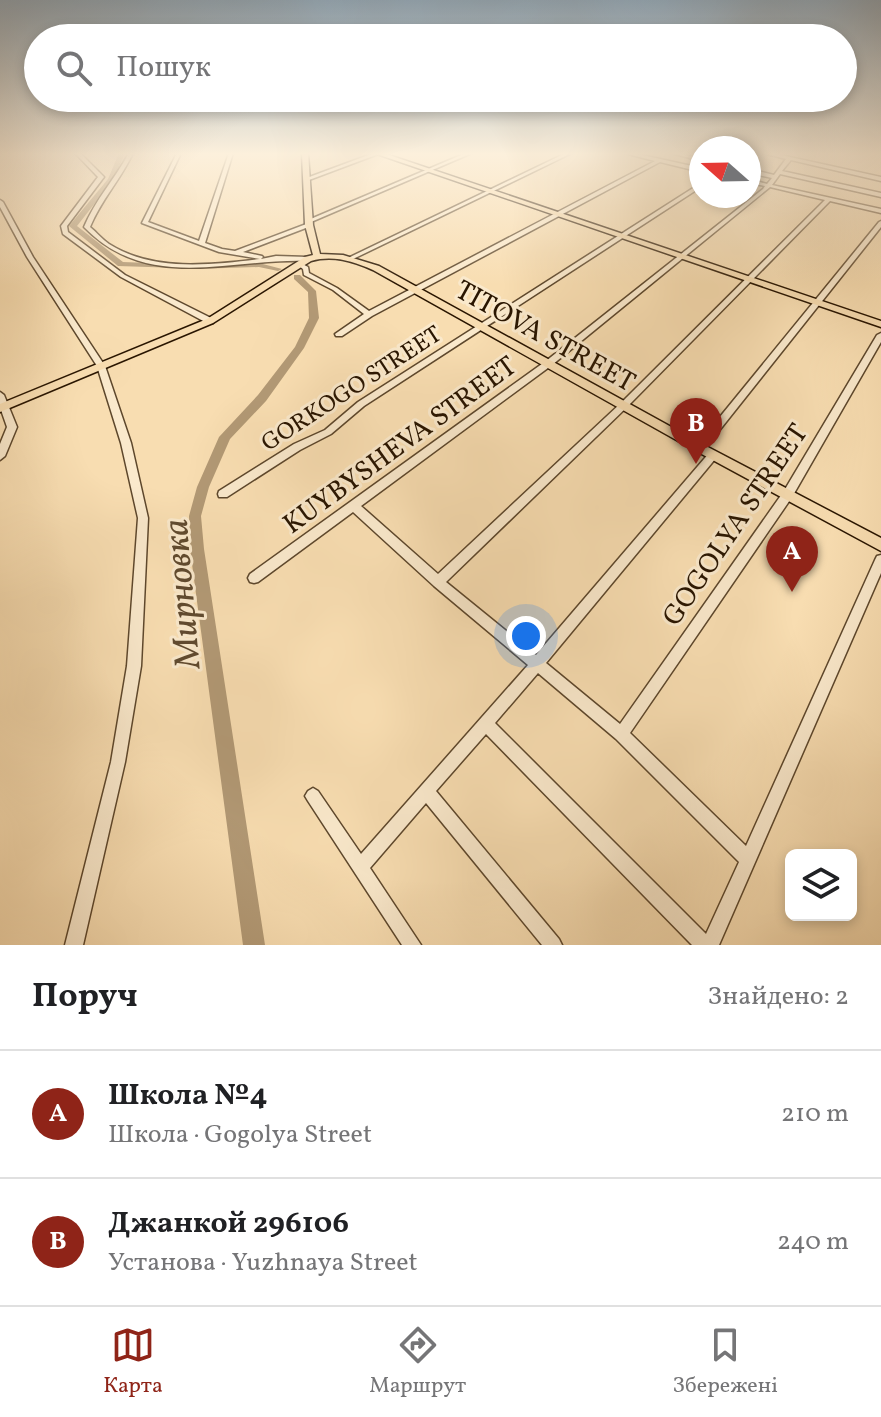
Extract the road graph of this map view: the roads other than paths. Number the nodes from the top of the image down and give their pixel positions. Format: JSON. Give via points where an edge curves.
{"nodes":[{"id":1,"x":85,"y":197,"type":"edge"},
{"id":2,"x":103,"y":197,"type":"edge"},
{"id":3,"x":158,"y":197,"type":"edge"},
{"id":4,"x":216,"y":197,"type":"edge"},
{"id":5,"x":308,"y":197,"type":"edge"},
{"id":6,"x":369,"y":197,"type":"edge"},
{"id":7,"x":480,"y":197,"type":"edge"},
{"id":8,"x":507,"y":197,"type":"edge"},
{"id":9,"x":590,"y":197,"type":"edge"},
{"id":10,"x":682,"y":197,"type":"edge"},
{"id":11,"x":755,"y":197,"type":"edge"},
{"id":12,"x":820,"y":197,"type":"edge"},
{"id":13,"x":829,"y":199,"type":"junction"},
{"id":14,"x":0,"y":202,"type":"edge"},
{"id":15,"x":881,"y":211,"type":"edge"},
{"id":16,"x":558,"y":214,"type":"junction"},
{"id":17,"x":309,"y":223,"type":"junction"},
{"id":18,"x":881,"y":223,"type":"edge"},
{"id":19,"x":623,"y":236,"type":"junction"},
{"id":20,"x":871,"y":238,"type":"junction"},
{"id":21,"x":881,"y":241,"type":"edge"},
{"id":22,"x":201,"y":244,"type":"junction"},
{"id":23,"x":234,"y":254,"type":"junction"},
{"id":24,"x":681,"y":256,"type":"junction"},
{"id":25,"x":280,"y":258,"type":"junction"},
{"id":26,"x":351,"y":258,"type":"junction"},
{"id":27,"x":308,"y":260,"type":"junction"},
{"id":28,"x":750,"y":279,"type":"junction"},
{"id":29,"x":415,"y":290,"type":"junction"},
{"id":30,"x":816,"y":302,"type":"junction"},
{"id":31,"x":369,"y":314,"type":"junction"},
{"id":32,"x":210,"y":321,"type":"junction"},
{"id":33,"x":881,"y":324,"type":"edge"},
{"id":34,"x":482,"y":327,"type":"junction"},
{"id":35,"x":339,"y":334,"type":"dead end"},
{"id":36,"x":881,"y":335,"type":"edge"},
{"id":37,"x":549,"y":363,"type":"junction"},
{"id":38,"x":101,"y":366,"type":"junction"},
{"id":39,"x":0,"y":395,"type":"edge"},
{"id":40,"x":624,"y":405,"type":"junction"},
{"id":41,"x":3,"y":407,"type":"edge"},
{"id":42,"x":706,"y":452,"type":"junction"},
{"id":43,"x":0,"y":456,"type":"edge"},
{"id":44,"x":223,"y":494,"type":"dead end"},
{"id":45,"x":788,"y":494,"type":"junction"},
{"id":46,"x":352,"y":505,"type":"junction"},
{"id":47,"x":881,"y":545,"type":"edge"},
{"id":48,"x":881,"y":560,"type":"edge"},
{"id":49,"x":254,"y":578,"type":"dead end"},
{"id":50,"x":438,"y":582,"type":"junction"},
{"id":51,"x":538,"y":663,"type":"junction"},
{"id":52,"x":486,"y":724,"type":"junction"},
{"id":53,"x":621,"y":734,"type":"junction"},
{"id":54,"x":427,"y":792,"type":"junction"},
{"id":55,"x":313,"y":796,"type":"dead end"},
{"id":56,"x":747,"y":859,"type":"junction"},
{"id":57,"x":361,"y":866,"type":"junction"},
{"id":58,"x":74,"y":945,"type":"edge"},
{"id":59,"x":412,"y":945,"type":"edge"},
{"id":60,"x":553,"y":945,"type":"edge"},
{"id":61,"x":707,"y":945,"type":"edge"}],
"edges":[{"from":1,"to":32,"type":"street","via":[[64,226],[65,233],[123,276]]},
{"from":2,"to":25,"type":"street","via":[[87,227],[101,242],[135,259],[226,266]]},
{"from":3,"to":22,"type":"street","via":[[145,223]]},
{"from":4,"to":22,"type":"street"},
{"from":5,"to":17,"type":"main road"},
{"from":6,"to":17,"type":"street"},
{"from":7,"to":26,"type":"street"},
{"from":8,"to":16,"type":"main road"},
{"from":9,"to":16,"type":"street"},
{"from":10,"to":19,"type":"street","name":"GORKOGO STREET"},
{"from":11,"to":24,"type":"street","name":"KUYBYSHEVA STREET"},
{"from":12,"to":13,"type":"street"},
{"from":13,"to":15,"type":"street"},
{"from":13,"to":28,"type":"street"},
{"from":14,"to":38,"type":"street"},
{"from":16,"to":19,"type":"main road"},
{"from":16,"to":29,"type":"street"},
{"from":17,"to":23,"type":"street"},
{"from":17,"to":27,"type":"main road"},
{"from":18,"to":20,"type":"street"},
{"from":19,"to":24,"type":"main road"},
{"from":19,"to":34,"type":"street","name":"GORKOGO STREET"},
{"from":20,"to":21,"type":"street"},
{"from":20,"to":30,"type":"street"},
{"from":22,"to":23,"type":"street"},
{"from":23,"to":25,"type":"street"},
{"from":24,"to":28,"type":"main road"},
{"from":24,"to":37,"type":"street","name":"KUYBYSHEVA STREET"},
{"from":25,"to":27,"type":"street"},
{"from":26,"to":27,"type":"main road","name":"TITOVA STREET"},
{"from":26,"to":29,"type":"main road","name":"TITOVA STREET"},
{"from":27,"to":31,"type":"street","via":[[306,274]]},
{"from":27,"to":32,"type":"main road"},
{"from":28,"to":30,"type":"main road"},
{"from":28,"to":40,"type":"street"},
{"from":29,"to":31,"type":"street"},
{"from":29,"to":34,"type":"main road","name":"TITOVA STREET"},
{"from":30,"to":33,"type":"main road"},
{"from":30,"to":42,"type":"street"},
{"from":31,"to":35,"type":"street"},
{"from":32,"to":38,"type":"main road"},
{"from":34,"to":37,"type":"main road","name":"TITOVA STREET"},
{"from":34,"to":44,"type":"street","name":"GORKOGO STREET","via":[[361,404],[328,432]]},
{"from":36,"to":45,"type":"street","name":"GOGOLYA STREET"},
{"from":37,"to":40,"type":"main road","name":"TITOVA STREET"},
{"from":37,"to":46,"type":"street","name":"KUYBYSHEVA STREET"},
{"from":38,"to":41,"type":"main road"},
{"from":38,"to":58,"type":"street","via":[[143,518],[130,693]]},
{"from":39,"to":41,"type":"street"},
{"from":40,"to":42,"type":"main road","name":"TITOVA STREET"},
{"from":40,"to":50,"type":"street"},
{"from":41,"to":43,"type":"street","via":[[12,427]]},
{"from":42,"to":45,"type":"main road","name":"TITOVA STREET"},
{"from":42,"to":51,"type":"street"},
{"from":45,"to":47,"type":"main road","name":"TITOVA STREET"},
{"from":45,"to":53,"type":"street","name":"GOGOLYA STREET"},
{"from":46,"to":49,"type":"street","name":"KUYBYSHEVA STREET"},
{"from":46,"to":50,"type":"street"},
{"from":48,"to":56,"type":"street"},
{"from":50,"to":51,"type":"street"},
{"from":51,"to":52,"type":"street"},
{"from":51,"to":53,"type":"street"},
{"from":52,"to":54,"type":"street"},
{"from":52,"to":61,"type":"street"},
{"from":53,"to":56,"type":"street"},
{"from":54,"to":57,"type":"street"},
{"from":54,"to":60,"type":"street"},
{"from":55,"to":57,"type":"street"},
{"from":56,"to":61,"type":"street"},
{"from":57,"to":59,"type":"street"}]}
